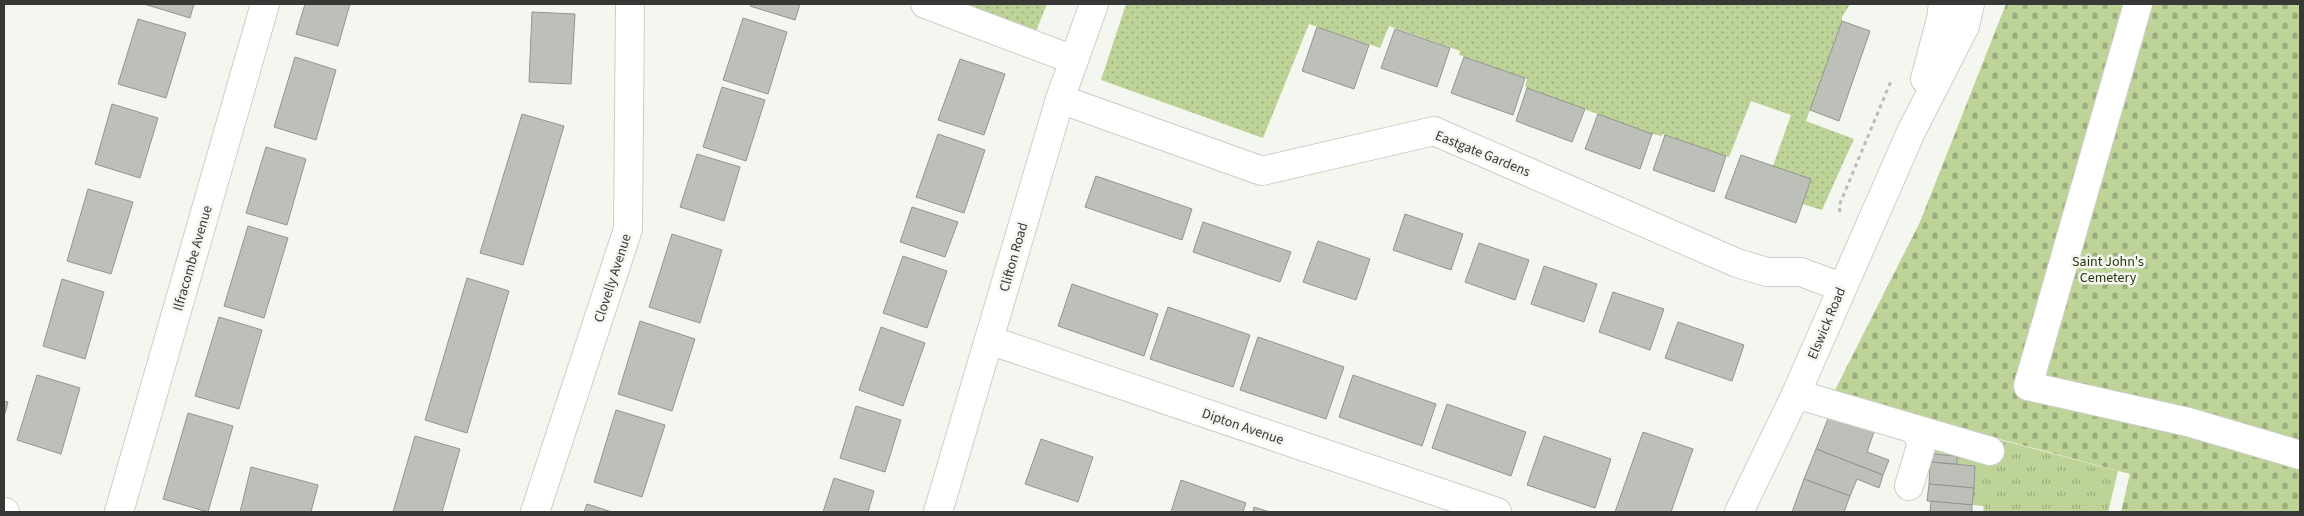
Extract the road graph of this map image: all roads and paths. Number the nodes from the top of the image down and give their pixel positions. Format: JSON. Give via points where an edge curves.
{"nodes":[{"id":1,"x":265,"y":4,"type":"edge"},
{"id":2,"x":630,"y":4,"type":"edge"},
{"id":3,"x":926,"y":4,"type":"edge"},
{"id":4,"x":1094,"y":4,"type":"edge"},
{"id":5,"x":1943,"y":4,"type":"edge"},
{"id":6,"x":1970,"y":4,"type":"edge"},
{"id":7,"x":2138,"y":4,"type":"edge"},
{"id":8,"x":1074,"y":60,"type":"junction"},
{"id":9,"x":1060,"y":99,"type":"junction"},
{"id":10,"x":1911,"y":132,"type":"junction"},
{"id":11,"x":1841,"y":287,"type":"junction"},
{"id":12,"x":989,"y":340,"type":"junction"},
{"id":13,"x":1796,"y":394,"type":"junction"},
{"id":14,"x":1915,"y":430,"type":"junction"},
{"id":15,"x":1990,"y":451,"type":"dead end"},
{"id":16,"x":2300,"y":455,"type":"edge"},
{"id":17,"x":1909,"y":486,"type":"dead end"},
{"id":18,"x":120,"y":512,"type":"edge"},
{"id":19,"x":535,"y":512,"type":"edge"},
{"id":20,"x":938,"y":512,"type":"edge"},
{"id":21,"x":1497,"y":512,"type":"edge"},
{"id":22,"x":1739,"y":512,"type":"edge"}],
"edges":[{"from":1,"to":18,"type":"street","name":"Ilfracombe Avenue"},
{"from":2,"to":19,"type":"street","name":"Clovelly Avenue","via":[[628,229]]},
{"from":3,"to":8,"type":"street"},
{"from":4,"to":8,"type":"street","name":"Clifton Road"},
{"from":5,"to":10,"type":"street","name":"Elswick Road"},
{"from":6,"to":10,"type":"street","name":"Elswick Road","via":[[1965,26]]},
{"from":7,"to":16,"type":"street","via":[[2028,386],[2188,422]]},
{"from":8,"to":9,"type":"street","name":"Clifton Road"},
{"from":9,"to":11,"type":"street","name":"Eastgate Gardens","via":[[1262,171],[1434,131],[1737,262],[1767,272],[1801,272]]},
{"from":9,"to":12,"type":"street","name":"Clifton Road"},
{"from":10,"to":11,"type":"street","name":"Elswick Road"},
{"from":11,"to":13,"type":"street","name":"Elswick Road"},
{"from":12,"to":20,"type":"street","name":"Clifton Road"},
{"from":12,"to":21,"type":"street","name":"Dipton Avenue"},
{"from":13,"to":14,"type":"street"},
{"from":13,"to":22,"type":"street","name":"Elswick Road"},
{"from":14,"to":15,"type":"street"},
{"from":14,"to":17,"type":"street","via":[[1922,443]]}]}
